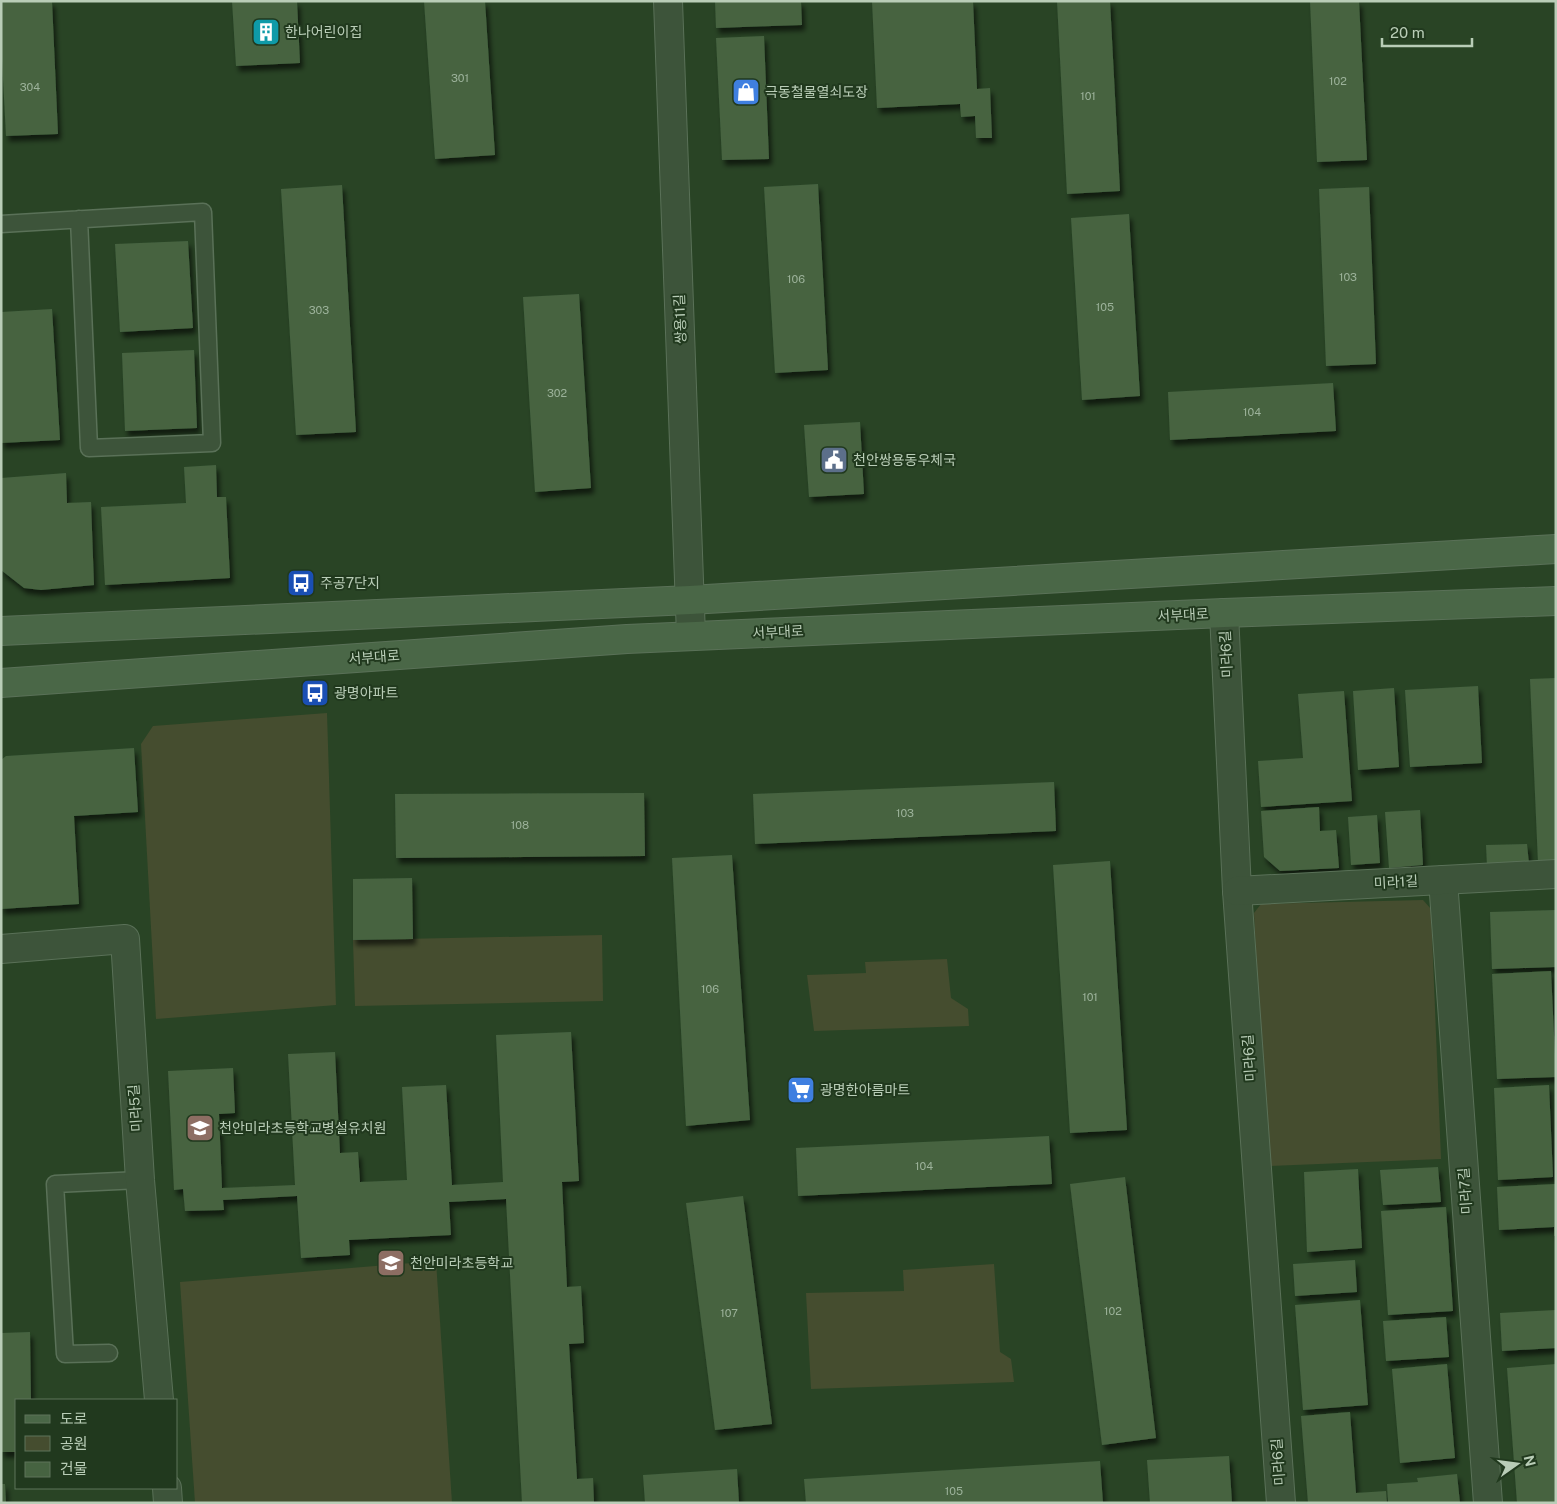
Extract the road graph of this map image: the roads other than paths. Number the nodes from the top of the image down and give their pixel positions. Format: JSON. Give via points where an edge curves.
{"nodes":[{"id":1,"x":668,"y":1,"type":"edge"},
{"id":2,"x":78,"y":219,"type":"junction"},
{"id":3,"x":1,"y":224,"type":"edge"},
{"id":4,"x":1556,"y":549,"type":"edge"},
{"id":5,"x":690,"y":600,"type":"junction"},
{"id":6,"x":1556,"y":601,"type":"edge"},
{"id":7,"x":1224,"y":613,"type":"junction"},
{"id":8,"x":2,"y":631,"type":"edge"},
{"id":9,"x":691,"y":636,"type":"junction"},
{"id":10,"x":9,"y":686,"type":"edge"},
{"id":11,"x":1556,"y":874,"type":"edge"},
{"id":12,"x":1443,"y":880,"type":"junction"},
{"id":13,"x":1237,"y":891,"type":"junction"},
{"id":14,"x":1,"y":950,"type":"edge"},
{"id":15,"x":140,"y":1180,"type":"junction"},
{"id":16,"x":109,"y":1353,"type":"dead end"},
{"id":17,"x":159,"y":1399,"type":"edge"},
{"id":18,"x":166,"y":1489,"type":"edge"},
{"id":19,"x":168,"y":1503,"type":"edge"},
{"id":20,"x":1281,"y":1503,"type":"edge"},
{"id":21,"x":1488,"y":1503,"type":"edge"}],
"edges":[{"from":1,"to":5,"type":"street","name":"쌍용11길"},
{"from":2,"to":2,"type":"lane","via":[[89,448],[212,443],[203,212]]},
{"from":2,"to":3,"type":"lane"},
{"from":4,"to":5,"type":"main road"},
{"from":5,"to":8,"type":"main road"},
{"from":5,"to":9,"type":"street","name":"쌍용11길"},
{"from":6,"to":7,"type":"main road","name":"서부대로"},
{"from":7,"to":9,"type":"main road","name":"서부대로"},
{"from":7,"to":13,"type":"street","name":"미라6길"},
{"from":9,"to":10,"type":"main road","name":"서부대로"},
{"from":11,"to":12,"type":"street","name":"미라1길"},
{"from":12,"to":13,"type":"street","name":"미라1길"},
{"from":12,"to":21,"type":"street","name":"미라7길"},
{"from":13,"to":20,"type":"street","name":"미라6길"},
{"from":14,"to":15,"type":"street","name":"미라5길","via":[[125,939]]},
{"from":15,"to":16,"type":"lane","via":[[56,1184],[65,1354]]},
{"from":15,"to":17,"type":"street","name":"미라5길"},
{"from":18,"to":19,"type":"street"}]}
